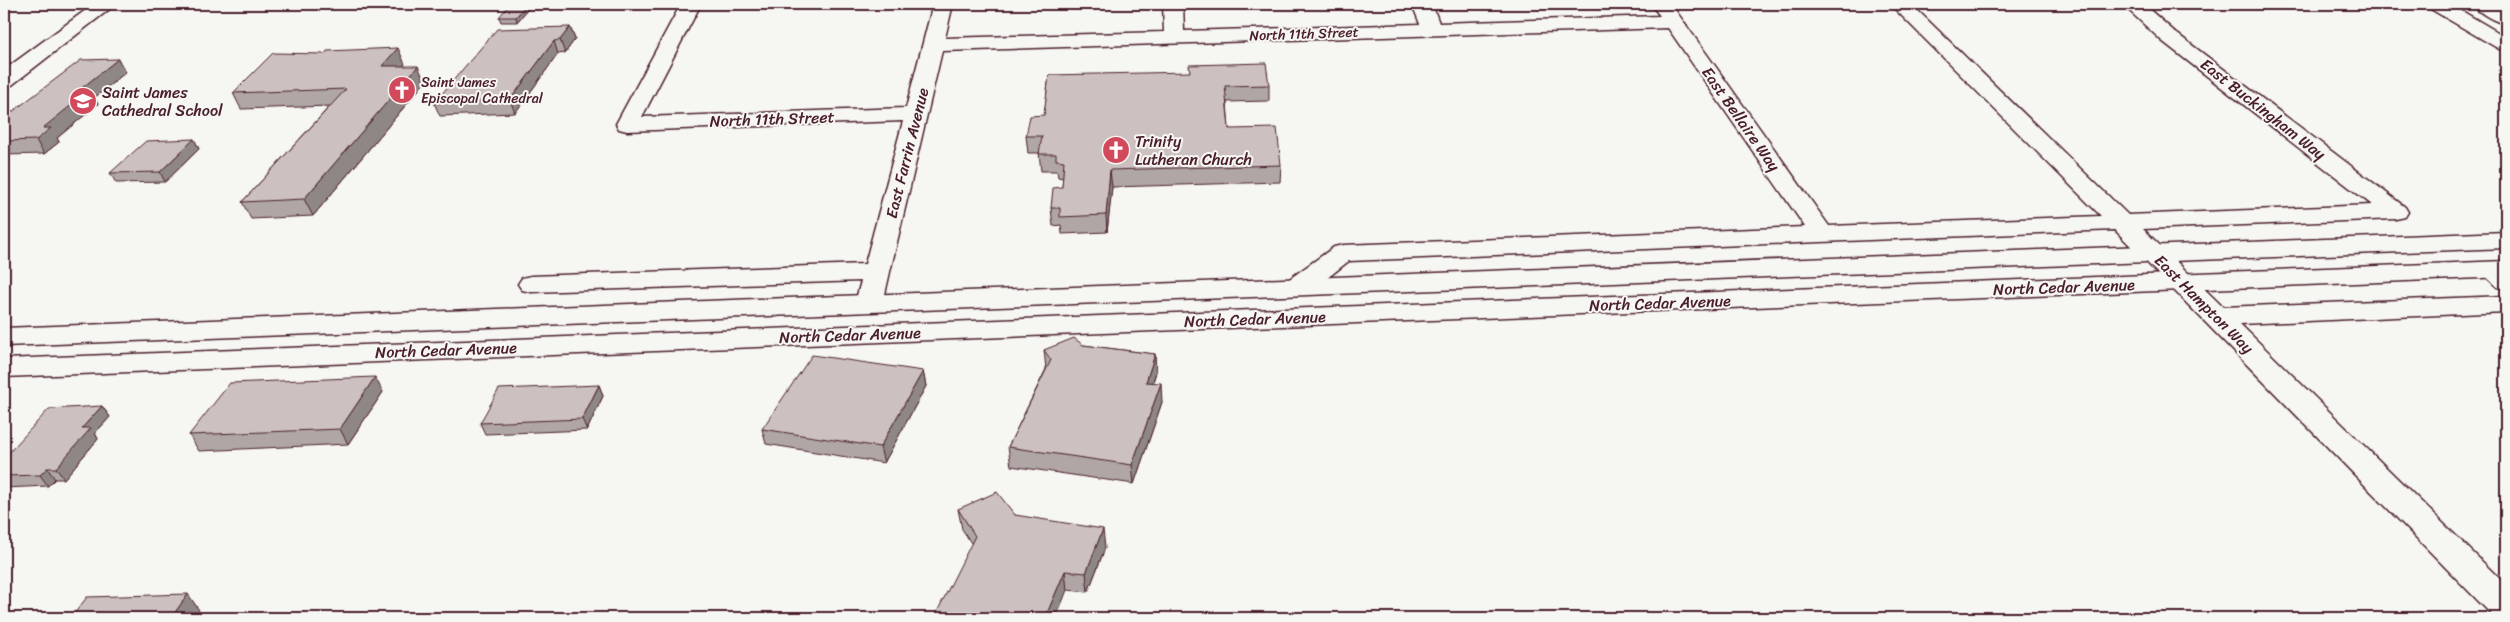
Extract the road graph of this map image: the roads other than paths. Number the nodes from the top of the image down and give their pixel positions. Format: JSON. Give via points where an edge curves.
{"nodes":[{"id":1,"x":106,"y":4,"type":"edge"},
{"id":2,"x":691,"y":4,"type":"edge"},
{"id":3,"x":943,"y":4,"type":"edge"},
{"id":4,"x":1173,"y":4,"type":"edge"},
{"id":5,"x":1422,"y":4,"type":"edge"},
{"id":6,"x":1661,"y":4,"type":"edge"},
{"id":7,"x":1900,"y":4,"type":"edge"},
{"id":8,"x":2132,"y":4,"type":"edge"},
{"id":9,"x":2436,"y":4,"type":"edge"},
{"id":10,"x":2482,"y":4,"type":"edge"},
{"id":11,"x":2506,"y":18,"type":"edge"},
{"id":12,"x":1674,"y":22,"type":"junction"},
{"id":13,"x":1432,"y":30,"type":"junction"},
{"id":14,"x":1174,"y":38,"type":"junction"},
{"id":15,"x":934,"y":45,"type":"junction"},
{"id":16,"x":2506,"y":45,"type":"edge"},
{"id":17,"x":4,"y":80,"type":"edge"},
{"id":18,"x":916,"y":114,"type":"junction"},
{"id":19,"x":2122,"y":222,"type":"junction"},
{"id":20,"x":1822,"y":234,"type":"junction"},
{"id":21,"x":2506,"y":240,"type":"edge"},
{"id":22,"x":2154,"y":254,"type":"junction"},
{"id":23,"x":877,"y":272,"type":"junction"},
{"id":24,"x":2501,"y":273,"type":"edge"},
{"id":25,"x":2183,"y":283,"type":"junction"},
{"id":26,"x":531,"y":284,"type":"dead end"},
{"id":27,"x":1297,"y":286,"type":"junction"},
{"id":28,"x":869,"y":303,"type":"junction"},
{"id":29,"x":2506,"y":304,"type":"edge"},
{"id":30,"x":573,"y":314,"type":"junction"},
{"id":31,"x":2216,"y":316,"type":"junction"},
{"id":32,"x":999,"y":329,"type":"junction"},
{"id":33,"x":4,"y":337,"type":"edge"},
{"id":34,"x":591,"y":345,"type":"junction"},
{"id":35,"x":236,"y":359,"type":"junction"},
{"id":36,"x":4,"y":368,"type":"edge"},
{"id":37,"x":2506,"y":607,"type":"edge"}],
"edges":[{"from":1,"to":17,"type":"street"},
{"from":2,"to":18,"type":"street","name":"North 11th Street","via":[[627,124]]},
{"from":3,"to":15,"type":"street","name":"East Farrin Avenue"},
{"from":4,"to":14,"type":"street"},
{"from":5,"to":13,"type":"street"},
{"from":6,"to":12,"type":"street","name":"East Bellaire Way"},
{"from":7,"to":19,"type":"street","name":"East Hampton Way"},
{"from":8,"to":19,"type":"street","name":"East Buckingham Way","via":[[2169,37],[2396,212]]},
{"from":9,"to":16,"type":"street"},
{"from":10,"to":11,"type":"street"},
{"from":12,"to":13,"type":"street","name":"North 11th Street"},
{"from":12,"to":20,"type":"street","name":"East Bellaire Way"},
{"from":13,"to":14,"type":"street","name":"North 11th Street"},
{"from":14,"to":15,"type":"street","name":"North 11th Street"},
{"from":15,"to":18,"type":"street","name":"East Farrin Avenue"},
{"from":18,"to":23,"type":"street","name":"East Farrin Avenue"},
{"from":19,"to":20,"type":"street"},
{"from":19,"to":22,"type":"street","name":"East Hampton Way"},
{"from":20,"to":27,"type":"street","via":[[1343,253]]},
{"from":21,"to":22,"type":"street","name":"North Cedar Avenue"},
{"from":22,"to":25,"type":"street","name":"East Hampton Way"},
{"from":22,"to":27,"type":"street","name":"North Cedar Avenue"},
{"from":23,"to":26,"type":"street"},
{"from":23,"to":28,"type":"street","name":"East Farrin Avenue"},
{"from":24,"to":25,"type":"street","name":"North Cedar Avenue"},
{"from":25,"to":31,"type":"street","name":"East Hampton Way"},
{"from":25,"to":32,"type":"street","name":"North Cedar Avenue"},
{"from":27,"to":28,"type":"street","name":"North Cedar Avenue"},
{"from":27,"to":32,"type":"street","via":[[1267,303],[1046,311],[1018,317]]},
{"from":28,"to":30,"type":"street","name":"North Cedar Avenue"},
{"from":28,"to":34,"type":"street","via":[[839,318],[667,325],[620,332]]},
{"from":29,"to":31,"type":"street"},
{"from":30,"to":33,"type":"street","name":"North Cedar Avenue"},
{"from":30,"to":35,"type":"street","via":[[548,324],[514,330],[291,339],[268,343]]},
{"from":31,"to":37,"type":"street","name":"East Hampton Way"},
{"from":32,"to":34,"type":"street","name":"North Cedar Avenue"},
{"from":34,"to":35,"type":"street","name":"North Cedar Avenue"},
{"from":35,"to":36,"type":"street","name":"North Cedar Avenue"}]}
